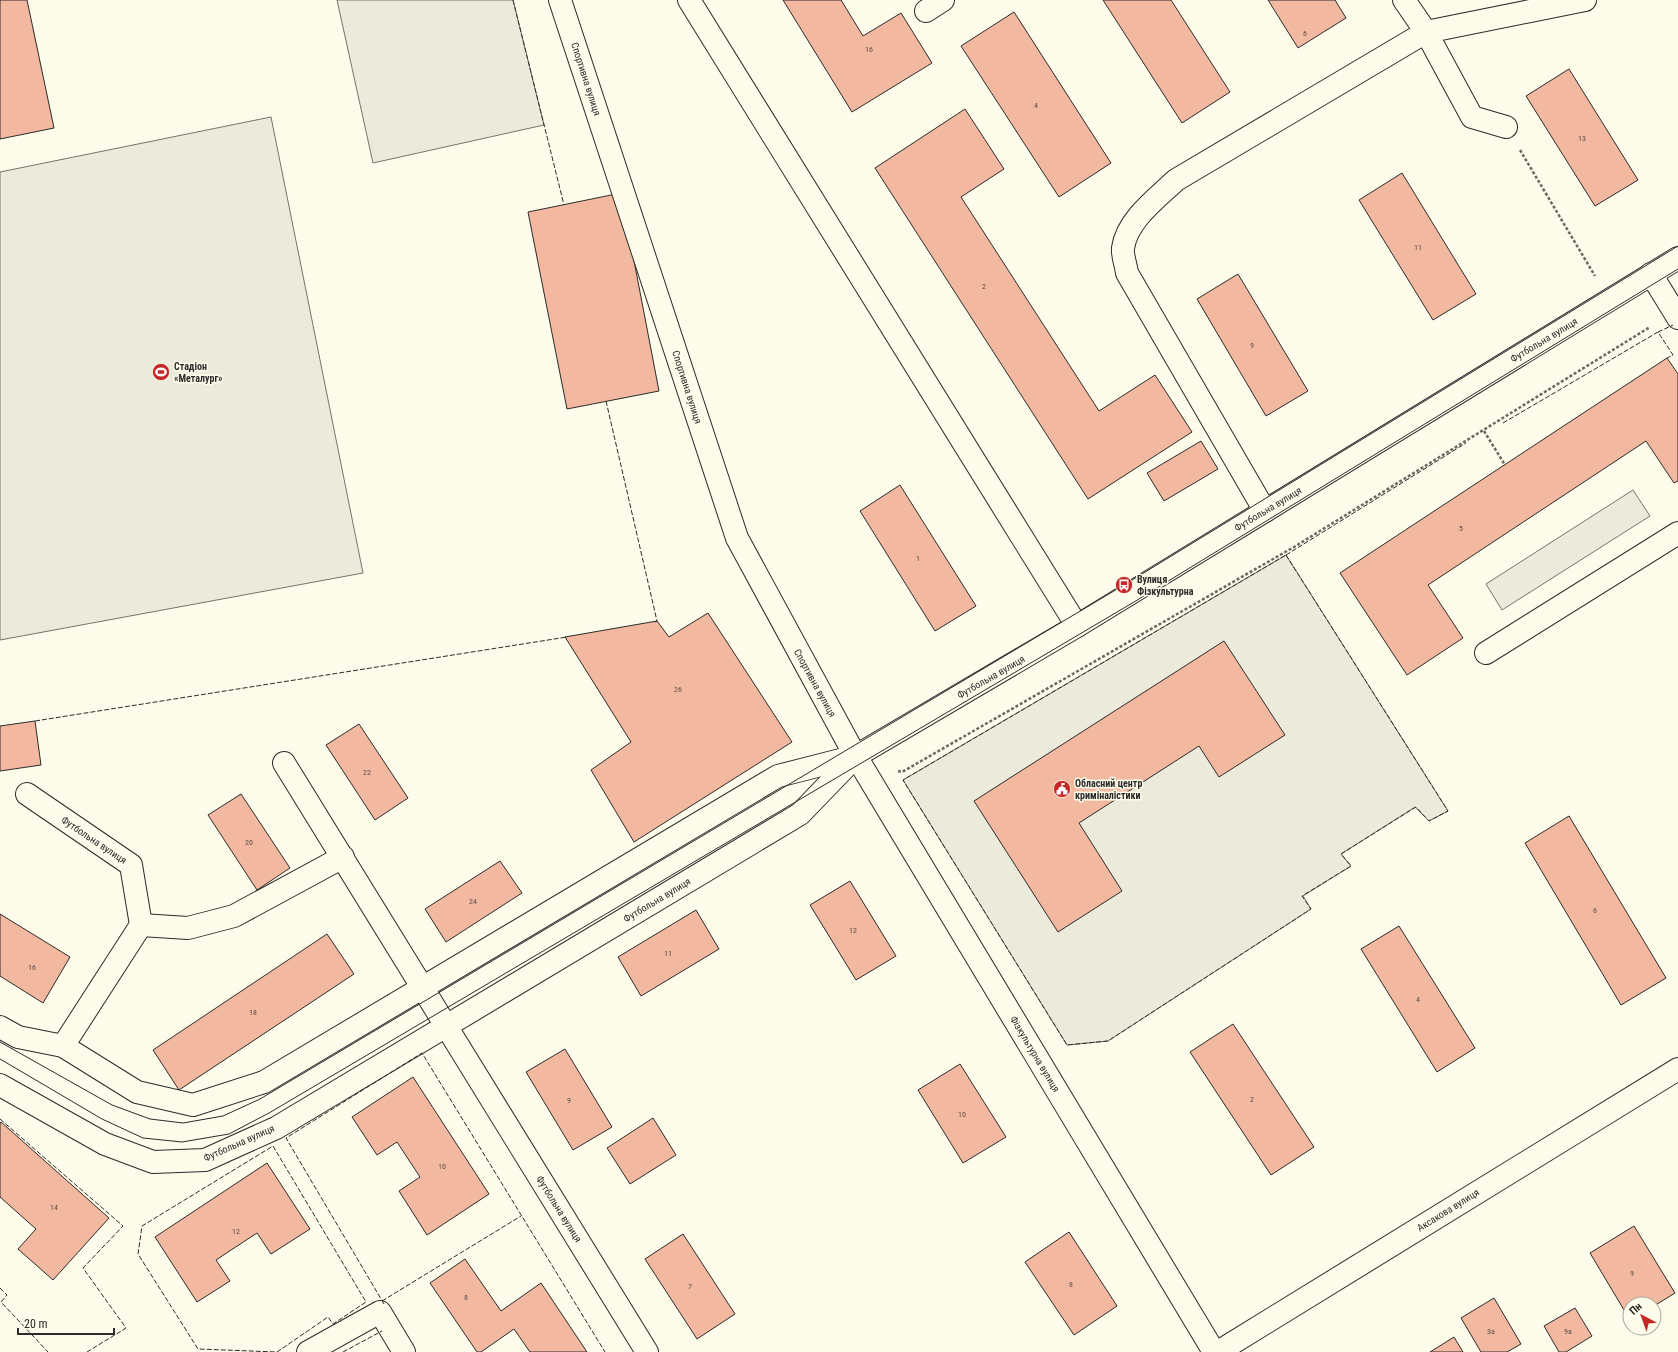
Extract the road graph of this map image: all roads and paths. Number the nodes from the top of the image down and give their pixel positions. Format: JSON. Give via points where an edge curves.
{"nodes":[{"id":1,"x":560,"y":0,"type":"edge"},
{"id":2,"x":689,"y":0,"type":"edge"},
{"id":3,"x":1404,"y":0,"type":"edge"},
{"id":4,"x":1585,"y":0,"type":"edge"},
{"id":5,"x":1426,"y":32,"type":"junction"},
{"id":6,"x":1506,"y":127,"type":"joint"},
{"id":7,"x":1678,"y":258,"type":"edge"},
{"id":8,"x":1651,"y":274,"type":"junction"},
{"id":9,"x":1609,"y":300,"type":"junction"},
{"id":10,"x":1676,"y":316,"type":"edge"},
{"id":11,"x":1484,"y":431,"type":"junction"},
{"id":12,"x":1505,"y":465,"type":"dead end"},
{"id":13,"x":1265,"y":511,"type":"junction"},
{"id":14,"x":1678,"y":533,"type":"edge"},
{"id":15,"x":1077,"y":626,"type":"junction"},
{"id":16,"x":1486,"y":653,"type":"dead end"},
{"id":17,"x":856,"y":756,"type":"junction"},
{"id":18,"x":284,"y":763,"type":"dead end"},
{"id":19,"x":27,"y":794,"type":"dead end"},
{"id":20,"x":343,"y":857,"type":"junction"},
{"id":21,"x":141,"y":925,"type":"junction"},
{"id":22,"x":423,"y":987,"type":"junction"},
{"id":23,"x":446,"y":1026,"type":"junction"},
{"id":24,"x":0,"y":1027,"type":"edge"},
{"id":25,"x":63,"y":1046,"type":"junction"},
{"id":26,"x":1678,"y":1069,"type":"edge"},
{"id":27,"x":0,"y":1085,"type":"edge"},
{"id":28,"x":308,"y":1352,"type":"edge"},
{"id":29,"x":404,"y":1352,"type":"edge"},
{"id":30,"x":646,"y":1352,"type":"edge"},
{"id":31,"x":1214,"y":1352,"type":"edge"},
{"id":32,"x":1218,"y":1352,"type":"edge"}],
"edges":[{"from":1,"to":17,"type":"street","name":"Спортивна вулиця","via":[[737,538]]},
{"from":2,"to":15,"type":"street"},
{"from":3,"to":5,"type":"street"},
{"from":4,"to":5,"type":"street"},
{"from":5,"to":6,"type":"street","via":[[1472,117]]},
{"from":5,"to":13,"type":"street","via":[[1176,180],[1131,227],[1123,249],[1127,272]]},
{"from":6,"to":9,"type":"path"},
{"from":7,"to":8,"type":"street","name":"Футбольна вулиця"},
{"from":8,"to":9,"type":"street","name":"Футбольна вулиця"},
{"from":8,"to":10,"type":"street"},
{"from":9,"to":13,"type":"street","name":"Футбольна вулиця"},
{"from":10,"to":11,"type":"path"},
{"from":11,"to":12,"type":"path"},
{"from":11,"to":17,"type":"path","via":[[1294,547],[902,772]]},
{"from":13,"to":15,"type":"street","name":"Футбольна вулиця"},
{"from":14,"to":16,"type":"street"},
{"from":15,"to":17,"type":"street","name":"Футбольна вулиця"},
{"from":17,"to":22,"type":"street","name":"Футбольна вулиця","via":[[778,776]]},
{"from":17,"to":23,"type":"street","name":"Футбольна вулиця","via":[[800,814]]},
{"from":17,"to":31,"type":"street","name":"Фізкультурна вулиця"},
{"from":18,"to":20,"type":"street","name":"Футбольна вулиця"},
{"from":19,"to":21,"type":"street","name":"Футбольна вулиця","via":[[131,865]]},
{"from":20,"to":21,"type":"street","via":[[234,916],[188,928]]},
{"from":20,"to":22,"type":"street","name":"Футбольна вулиця"},
{"from":21,"to":25,"type":"street"},
{"from":22,"to":23,"type":"street","name":"Футбольна вулиця"},
{"from":22,"to":25,"type":"street","name":"Футбольна вулиця","via":[[264,1082],[193,1105],[137,1092]]},
{"from":23,"to":27,"type":"street","name":"Футбольна вулиця","via":[[276,1128],[205,1160],[153,1162],[105,1144]]},
{"from":23,"to":30,"type":"street","name":"Футбольна вулиця"},
{"from":24,"to":25,"type":"street","name":"Футбольна вулиця","via":[[18,1037]]},
{"from":26,"to":32,"type":"street","name":"Аксакова вулиця"},
{"from":28,"to":29,"type":"street","via":[[380,1312]]}]}
